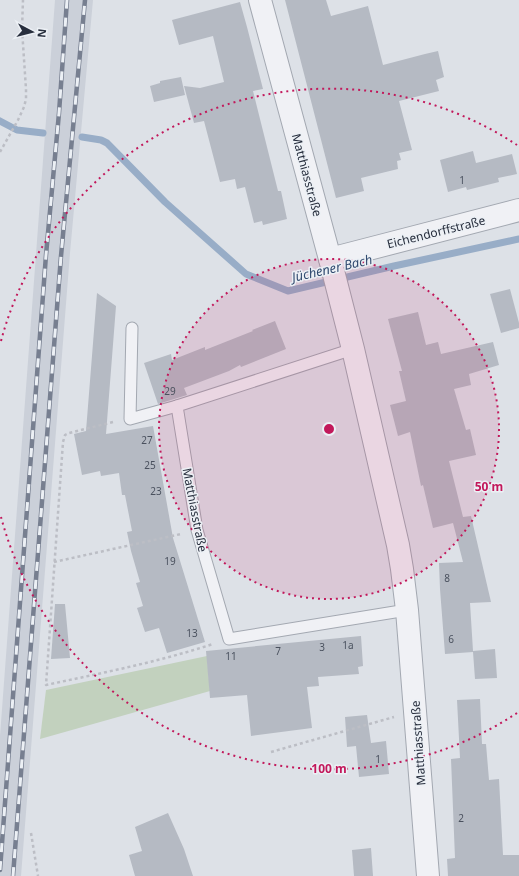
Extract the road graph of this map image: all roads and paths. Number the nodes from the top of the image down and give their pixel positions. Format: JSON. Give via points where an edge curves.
{"nodes":[{"id":1,"x":23,"y":0,"type":"edge"},
{"id":2,"x":260,"y":0,"type":"edge"},
{"id":3,"x":0,"y":152,"type":"edge"},
{"id":4,"x":519,"y":210,"type":"edge"},
{"id":5,"x":331,"y":264,"type":"junction"},
{"id":6,"x":132,"y":328,"type":"dead end"},
{"id":7,"x":353,"y":350,"type":"junction"},
{"id":8,"x":177,"y":406,"type":"junction"},
{"id":9,"x":130,"y":419,"type":"junction"},
{"id":10,"x":197,"y":530,"type":"junction"},
{"id":11,"x":54,"y":562,"type":"junction"},
{"id":12,"x":407,"y":610,"type":"junction"},
{"id":13,"x":229,"y":639,"type":"junction"},
{"id":14,"x":415,"y":711,"type":"junction"},
{"id":15,"x":271,"y":752,"type":"dead end"},
{"id":16,"x":31,"y":833,"type":"dead end"},
{"id":17,"x":38,"y":876,"type":"edge"},
{"id":18,"x":428,"y":876,"type":"edge"}],
"edges":[{"from":1,"to":3,"type":"path","via":[[26,96],[18,120]]},
{"from":2,"to":5,"type":"street","name":"Matthiasstraße"},
{"from":4,"to":5,"type":"street","name":"Eichendorffstraße"},
{"from":5,"to":7,"type":"street","name":"Matthiasstraße"},
{"from":6,"to":9,"type":"lane"},
{"from":7,"to":8,"type":"lane"},
{"from":7,"to":12,"type":"street","name":"Matthiasstraße","via":[[394,523]]},
{"from":8,"to":9,"type":"lane"},
{"from":8,"to":10,"type":"lane","name":"Matthiasstraße"},
{"from":9,"to":11,"type":"path","via":[[72,432],[64,438]]},
{"from":10,"to":11,"type":"path"},
{"from":10,"to":13,"type":"lane","name":"Matthiasstraße"},
{"from":11,"to":13,"type":"path","via":[[46,685],[156,661]]},
{"from":12,"to":13,"type":"lane"},
{"from":12,"to":14,"type":"street","name":"Matthiasstraße"},
{"from":14,"to":15,"type":"path"},
{"from":14,"to":18,"type":"street","name":"Matthiasstraße"},
{"from":16,"to":17,"type":"path"}]}
